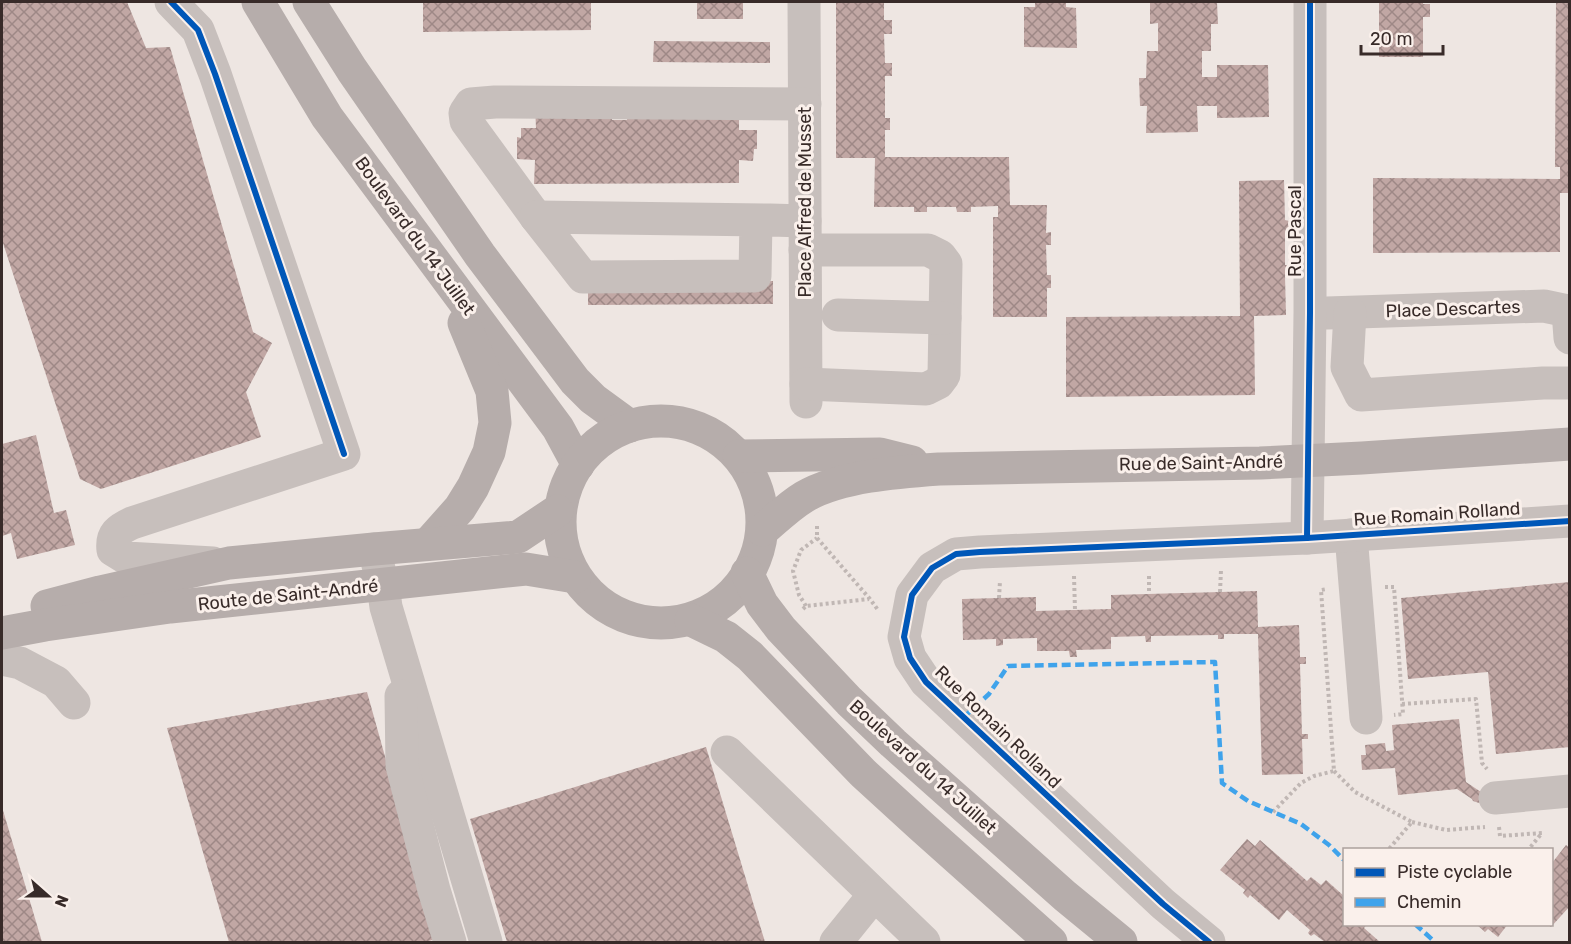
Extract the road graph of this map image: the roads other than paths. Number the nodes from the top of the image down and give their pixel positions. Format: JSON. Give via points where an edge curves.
{"nodes":[{"id":1,"x":171,"y":2,"type":"edge"},
{"id":2,"x":258,"y":2,"type":"edge"},
{"id":3,"x":309,"y":2,"type":"edge"},
{"id":4,"x":804,"y":2,"type":"edge"},
{"id":5,"x":1310,"y":2,"type":"edge"},
{"id":6,"x":804,"y":104,"type":"junction"},
{"id":7,"x":536,"y":217,"type":"junction"},
{"id":8,"x":756,"y":220,"type":"junction"},
{"id":9,"x":805,"y":235,"type":"junction"},
{"id":10,"x":447,"y":280,"type":"junction"},
{"id":11,"x":1310,"y":313,"type":"junction"},
{"id":12,"x":1350,"y":313,"type":"junction"},
{"id":13,"x":838,"y":315,"type":"dead end"},
{"id":14,"x":945,"y":318,"type":"junction"},
{"id":15,"x":1569,"y":338,"type":"edge"},
{"id":16,"x":1569,"y":383,"type":"edge"},
{"id":17,"x":630,"y":426,"type":"junction"},
{"id":18,"x":1569,"y":444,"type":"edge"},
{"id":19,"x":739,"y":456,"type":"junction"},
{"id":20,"x":1308,"y":460,"type":"junction"},
{"id":21,"x":578,"y":465,"type":"junction"},
{"id":22,"x":940,"y":469,"type":"junction"},
{"id":23,"x":557,"y":510,"type":"junction"},
{"id":24,"x":1569,"y":521,"type":"edge"},
{"id":25,"x":763,"y":530,"type":"junction"},
{"id":26,"x":1351,"y":534,"type":"junction"},
{"id":27,"x":1306,"y":538,"type":"junction"},
{"id":28,"x":428,"y":544,"type":"junction"},
{"id":29,"x":374,"y":549,"type":"junction"},
{"id":30,"x":230,"y":563,"type":"junction"},
{"id":31,"x":747,"y":573,"type":"junction"},
{"id":32,"x":575,"y":577,"type":"junction"},
{"id":33,"x":382,"y":585,"type":"junction"},
{"id":34,"x":2,"y":617,"type":"edge"},
{"id":35,"x":691,"y":620,"type":"junction"},
{"id":36,"x":2,"y":633,"type":"edge"},
{"id":37,"x":400,"y":655,"type":"junction"},
{"id":38,"x":2,"y":659,"type":"edge"},
{"id":39,"x":74,"y":703,"type":"dead end"},
{"id":40,"x":1366,"y":718,"type":"dead end"},
{"id":41,"x":727,"y":752,"type":"dead end"},
{"id":42,"x":1569,"y":790,"type":"edge"},
{"id":43,"x":1492,"y":813,"type":"road end"},
{"id":44,"x":874,"y":895,"type":"junction"},
{"id":45,"x":450,"y":942,"type":"edge"},
{"id":46,"x":486,"y":942,"type":"edge"},
{"id":47,"x":836,"y":942,"type":"edge"},
{"id":48,"x":924,"y":942,"type":"edge"},
{"id":49,"x":1052,"y":942,"type":"edge"},
{"id":50,"x":1121,"y":942,"type":"edge"},
{"id":51,"x":1209,"y":942,"type":"edge"}],
"edges":[{"from":1,"to":30,"type":"street","via":[[198,30],[211,63],[344,454],[132,523],[116,533],[112,542],[113,550],[126,558]]},
{"from":2,"to":10,"type":"main road","name":"Boulevard du 14 Juillet","via":[[327,117]]},
{"from":3,"to":17,"type":"main road","via":[[486,264],[575,381]]},
{"from":4,"to":6,"type":"street","name":"Place Alfred de Musset"},
{"from":5,"to":11,"type":"street","name":"Rue Pascal"},
{"from":6,"to":7,"type":"street","via":[[471,104],[465,113],[466,121]]},
{"from":6,"to":9,"type":"street","name":"Place Alfred de Musset"},
{"from":7,"to":8,"type":"street"},
{"from":7,"to":8,"type":"street","via":[[583,277],[755,276]]},
{"from":8,"to":9,"type":"street"},
{"from":9,"to":14,"type":"street","via":[[928,250],[940,256],[946,264]]},
{"from":9,"to":14,"type":"street","name":"Place Alfred de Musset","via":[[806,393],[926,389],[938,383],[944,375]]},
{"from":10,"to":21,"type":"main road","name":"Boulevard du 14 Juillet","via":[[558,428]]},
{"from":10,"to":28,"type":"main road","via":[[492,391],[495,423],[489,452],[473,487]]},
{"from":11,"to":12,"type":"street","name":"Place Descartes"},
{"from":11,"to":20,"type":"street","name":"Rue Pascal"},
{"from":12,"to":15,"type":"street","name":"Place Descartes","via":[[1544,306],[1568,311]]},
{"from":12,"to":16,"type":"street","via":[[1347,367],[1361,395]]},
{"from":13,"to":14,"type":"street"},
{"from":17,"to":19,"type":"main road","via":[[661,420],[683,423],[708,431]]},
{"from":17,"to":21,"type":"main road","via":[[600,440]]},
{"from":18,"to":20,"type":"main road","name":"Rue de Saint-André"},
{"from":19,"to":22,"type":"main road","name":"Rue de Saint-André","via":[[880,454]]},
{"from":19,"to":25,"type":"main road","via":[[758,490]]},
{"from":20,"to":22,"type":"main road","name":"Rue de Saint-André"},
{"from":20,"to":27,"type":"street"},
{"from":21,"to":23,"type":"main road"},
{"from":22,"to":25,"type":"main road","name":"Rue de Saint-André","via":[[887,473],[817,490]]},
{"from":23,"to":28,"type":"main road","name":"Route de Saint-André","via":[[518,537]]},
{"from":23,"to":32,"type":"main road","via":[[563,551]]},
{"from":24,"to":26,"type":"street","name":"Rue Romain Rolland"},
{"from":25,"to":31,"type":"main road"},
{"from":26,"to":27,"type":"street","name":"Rue Romain Rolland"},
{"from":26,"to":40,"type":"street"},
{"from":27,"to":51,"type":"street","name":"Rue Romain Rolland","via":[[956,554],[932,568],[912,595],[904,637],[910,658],[926,682],[1163,904]]},
{"from":28,"to":29,"type":"main road","name":"Route de Saint-André"},
{"from":29,"to":30,"type":"main road","name":"Route de Saint-André"},
{"from":29,"to":33,"type":"street"},
{"from":30,"to":34,"type":"main road","name":"Route de Saint-André"},
{"from":31,"to":35,"type":"main road","via":[[736,591],[716,609]]},
{"from":31,"to":50,"type":"main road","name":"Boulevard du 14 Juillet","via":[[762,604],[781,629],[849,700]]},
{"from":32,"to":33,"type":"main road","name":"Route de Saint-André","via":[[526,569]]},
{"from":32,"to":35,"type":"main road","via":[[590,596],[616,614],[645,623]]},
{"from":33,"to":36,"type":"main road","name":"Route de Saint-André","via":[[159,609]]},
{"from":33,"to":37,"type":"street"},
{"from":35,"to":49,"type":"main road","via":[[726,637],[750,656],[863,773]]},
{"from":37,"to":45,"type":"street","via":[[402,766]]},
{"from":37,"to":46,"type":"street"},
{"from":38,"to":39,"type":"street","via":[[20,663],[56,682]]},
{"from":41,"to":44,"type":"street"},
{"from":42,"to":43,"type":"street"},
{"from":44,"to":47,"type":"street"},
{"from":44,"to":48,"type":"street"}]}
